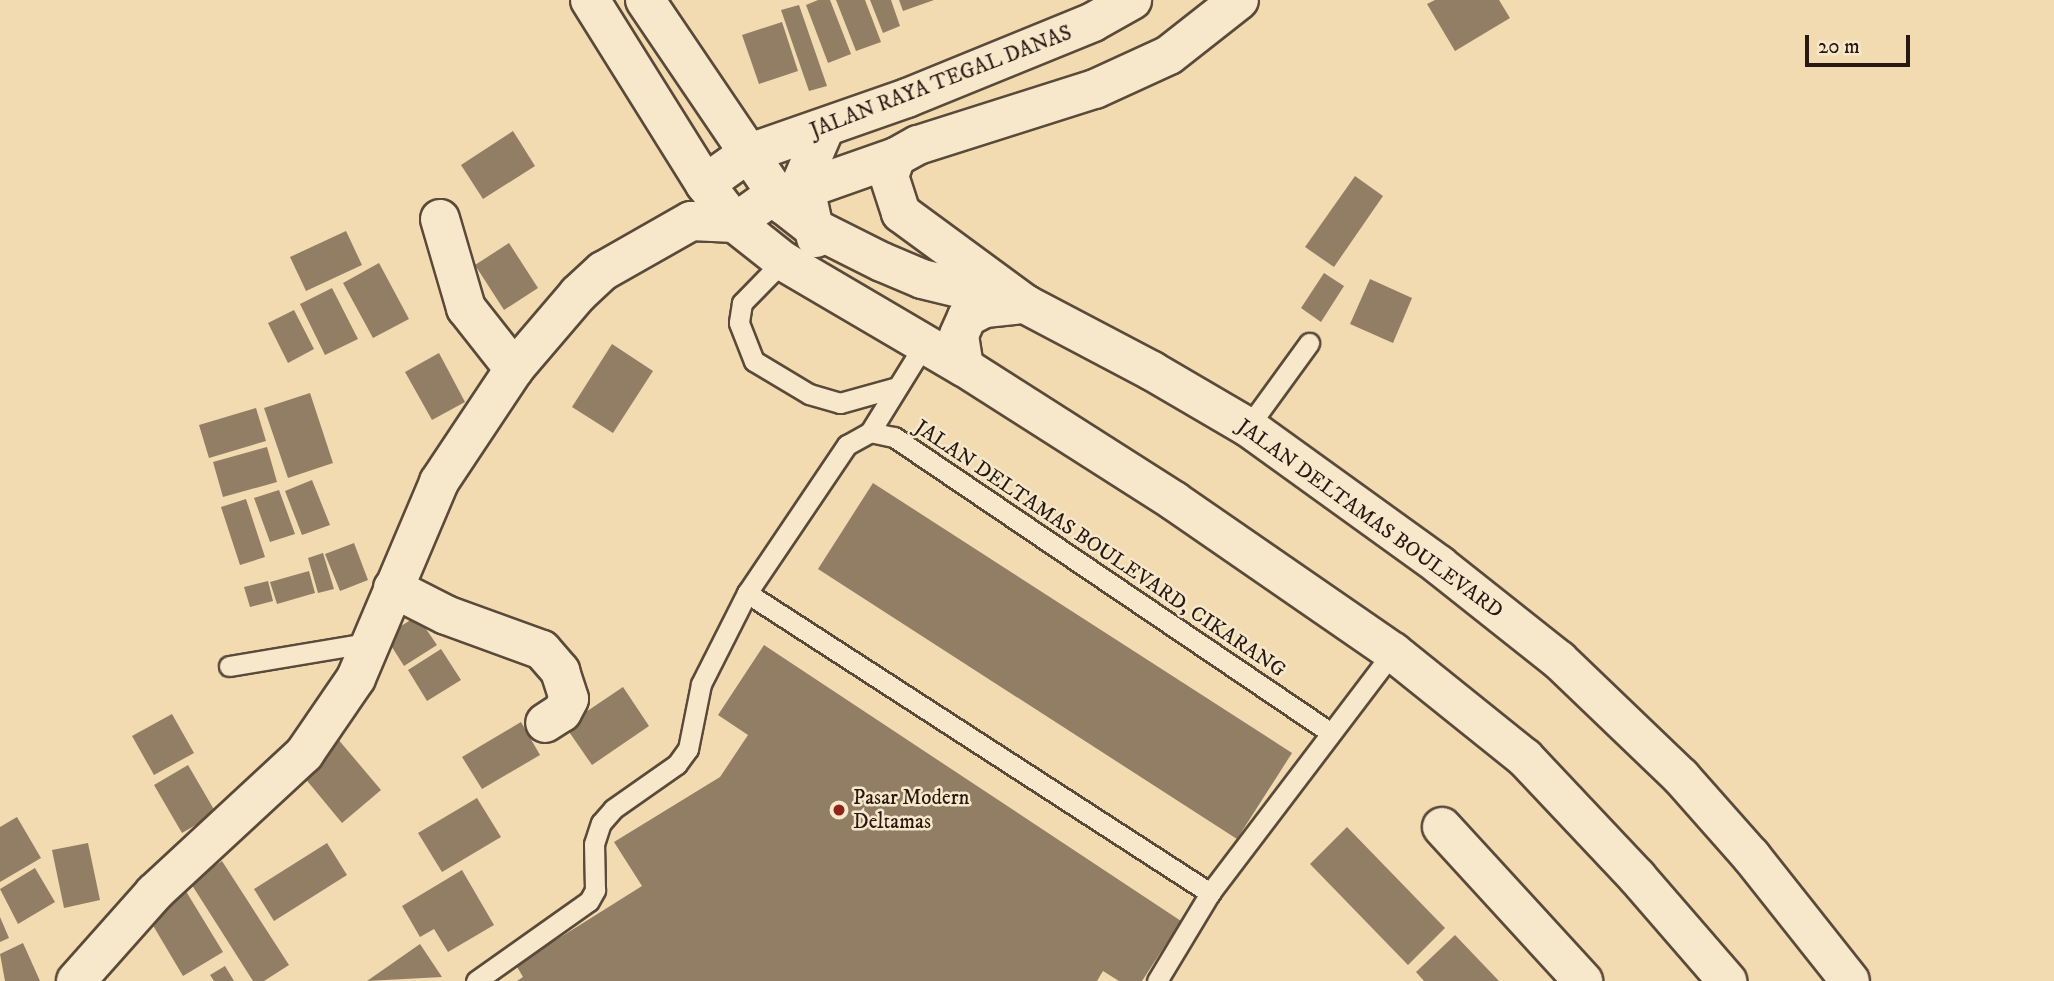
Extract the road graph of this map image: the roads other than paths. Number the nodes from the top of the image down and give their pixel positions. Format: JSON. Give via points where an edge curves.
{"nodes":[{"id":1,"x":590,"y":0,"type":"edge"},
{"id":2,"x":645,"y":0,"type":"edge"},
{"id":3,"x":1132,"y":0,"type":"edge"},
{"id":4,"x":1239,"y":0,"type":"edge"},
{"id":5,"x":824,"y":130,"type":"junction"},
{"id":6,"x":747,"y":154,"type":"junction"},
{"id":7,"x":895,"y":157,"type":"junction"},
{"id":8,"x":705,"y":184,"type":"junction"},
{"id":9,"x":794,"y":204,"type":"junction"},
{"id":10,"x":440,"y":219,"type":"dead end"},
{"id":11,"x":691,"y":221,"type":"junction"},
{"id":12,"x":735,"y":223,"type":"junction"},
{"id":13,"x":783,"y":261,"type":"junction"},
{"id":14,"x":837,"y":293,"type":"junction"},
{"id":15,"x":1025,"y":304,"type":"junction"},
{"id":16,"x":925,"y":343,"type":"junction"},
{"id":17,"x":1309,"y":343,"type":"dead end"},
{"id":18,"x":964,"y":367,"type":"junction"},
{"id":19,"x":514,"y":369,"type":"junction"},
{"id":20,"x":897,"y":387,"type":"junction"},
{"id":21,"x":1248,"y":427,"type":"junction"},
{"id":22,"x":870,"y":432,"type":"junction"},
{"id":23,"x":393,"y":589,"type":"junction"},
{"id":24,"x":747,"y":593,"type":"junction"},
{"id":25,"x":367,"y":643,"type":"junction"},
{"id":26,"x":1393,"y":652,"type":"junction"},
{"id":27,"x":229,"y":666,"type":"dead end"},
{"id":28,"x":545,"y":723,"type":"dead end"},
{"id":29,"x":1331,"y":733,"type":"junction"},
{"id":30,"x":1442,"y":827,"type":"dead end"},
{"id":31,"x":1210,"y":893,"type":"junction"},
{"id":32,"x":76,"y":981,"type":"edge"},
{"id":33,"x":476,"y":981,"type":"edge"},
{"id":34,"x":1157,"y":981,"type":"edge"},
{"id":35,"x":1583,"y":981,"type":"edge"},
{"id":36,"x":1727,"y":981,"type":"edge"},
{"id":37,"x":1850,"y":981,"type":"edge"}],
"edges":[{"from":1,"to":8,"type":"main road"},
{"from":2,"to":6,"type":"main road"},
{"from":3,"to":5,"type":"main road","name":"JALAN RAYA TEGAL DANAS","via":[[1093,22]]},
{"from":4,"to":7,"type":"main road","via":[[1169,55],[1095,89],[918,145]]},
{"from":5,"to":6,"type":"main road","name":"JALAN RAYA TEGAL DANAS"},
{"from":5,"to":9,"type":"main road"},
{"from":6,"to":8,"type":"main road","name":"JALAN RAYA TEGAL DANAS"},
{"from":6,"to":9,"type":"main road"},
{"from":7,"to":9,"type":"main road"},
{"from":7,"to":15,"type":"main road","via":[[889,176],[901,213]]},
{"from":8,"to":11,"type":"main road"},
{"from":8,"to":12,"type":"main road"},
{"from":9,"to":12,"type":"main road"},
{"from":9,"to":14,"type":"main road"},
{"from":9,"to":15,"type":"main road","name":"JALAN DELTAMAS BOULEVARD","via":[[922,279]]},
{"from":10,"to":19,"type":"main road","via":[[466,308]]},
{"from":11,"to":12,"type":"main road"},
{"from":11,"to":19,"type":"main road","via":[[603,271]]},
{"from":12,"to":13,"type":"main road"},
{"from":13,"to":14,"type":"main road"},
{"from":13,"to":20,"type":"lane","via":[[742,303],[739,323],[754,361],[809,394],[840,403]]},
{"from":14,"to":16,"type":"main road"},
{"from":15,"to":18,"type":"main road","via":[[985,308],[967,317],[959,335]]},
{"from":15,"to":21,"type":"main road","name":"JALAN DELTAMAS BOULEVARD"},
{"from":16,"to":18,"type":"main road"},
{"from":16,"to":20,"type":"lane"},
{"from":17,"to":21,"type":"lane"},
{"from":18,"to":26,"type":"main road","via":[[1174,501]]},
{"from":19,"to":23,"type":"main road","via":[[439,482]]},
{"from":20,"to":22,"type":"lane"},
{"from":21,"to":37,"type":"main road","name":"JALAN DELTAMAS BOULEVARD","via":[[1439,565],[1559,660],[1689,787]]},
{"from":22,"to":24,"type":"lane","via":[[847,445]]},
{"from":22,"to":29,"type":"lane","name":"JALAN DELTAMAS BOULEVARD, CIKARANG","via":[[894,437]]},
{"from":23,"to":25,"type":"main road"},
{"from":23,"to":28,"type":"main road","via":[[446,615],[542,650],[566,682],[569,699],[562,712]]},
{"from":24,"to":31,"type":"lane"},
{"from":24,"to":33,"type":"lane","via":[[701,684],[688,749],[677,764],[613,809],[601,823],[594,844],[595,890],[589,901]]},
{"from":25,"to":27,"type":"lane"},
{"from":25,"to":32,"type":"main road","via":[[356,678],[304,754],[154,893]]},
{"from":26,"to":29,"type":"lane"},
{"from":26,"to":36,"type":"main road","via":[[1525,758]]},
{"from":29,"to":31,"type":"lane"},
{"from":30,"to":35,"type":"main road"},
{"from":31,"to":34,"type":"lane"}]}
